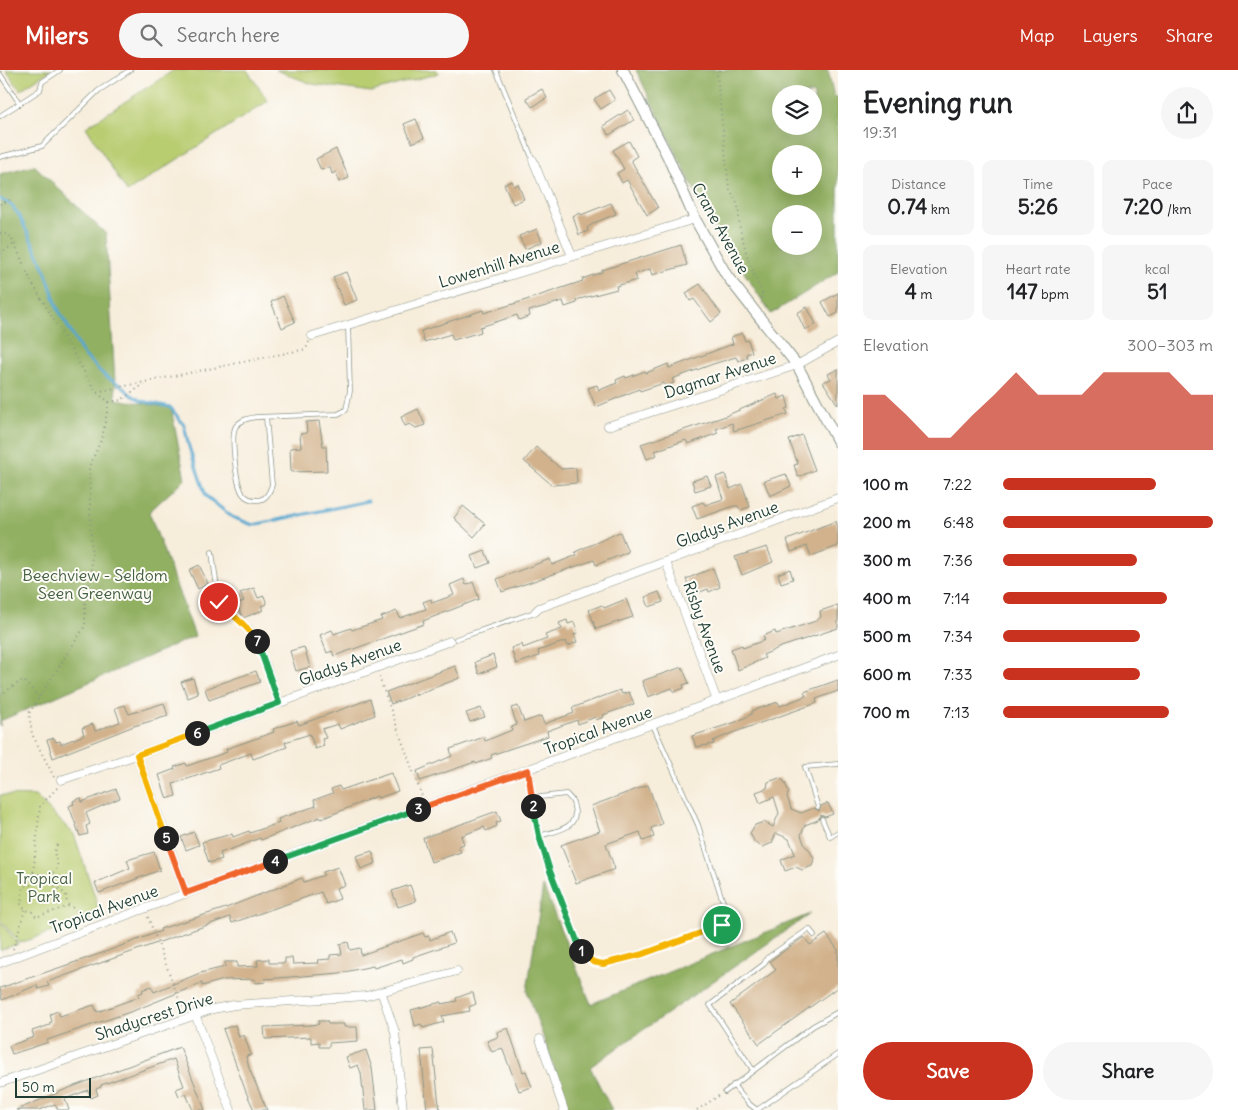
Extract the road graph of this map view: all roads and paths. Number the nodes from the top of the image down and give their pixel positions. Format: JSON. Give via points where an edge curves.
{"nodes":[{"id":1,"x":60,"y":70,"type":"edge"},
{"id":2,"x":130,"y":70,"type":"edge"},
{"id":3,"x":496,"y":70,"type":"edge"},
{"id":4,"x":624,"y":70,"type":"edge"},
{"id":5,"x":719,"y":70,"type":"edge"},
{"id":6,"x":0,"y":74,"type":"edge"},
{"id":7,"x":20,"y":104,"type":"junction"},
{"id":8,"x":0,"y":116,"type":"edge"},
{"id":9,"x":0,"y":157,"type":"edge"},
{"id":10,"x":533,"y":160,"type":"joint"},
{"id":11,"x":10,"y":200,"type":"dead end"},
{"id":12,"x":0,"y":204,"type":"edge"},
{"id":13,"x":695,"y":219,"type":"junction"},
{"id":14,"x":0,"y":233,"type":"edge"},
{"id":15,"x":14,"y":243,"type":"junction"},
{"id":16,"x":0,"y":254,"type":"edge"},
{"id":17,"x":572,"y":256,"type":"junction"},
{"id":18,"x":754,"y":310,"type":"junction"},
{"id":19,"x":348,"y":324,"type":"junction"},
{"id":20,"x":312,"y":336,"type":"joint"},
{"id":21,"x":838,"y":342,"type":"edge"},
{"id":22,"x":797,"y":364,"type":"junction"},
{"id":23,"x":146,"y":383,"type":"junction"},
{"id":24,"x":96,"y":392,"type":"junction"},
{"id":25,"x":109,"y":402,"type":"junction"},
{"id":26,"x":266,"y":417,"type":"junction"},
{"id":27,"x":608,"y":426,"type":"dead end"},
{"id":28,"x":838,"y":442,"type":"edge"},
{"id":29,"x":838,"y":498,"type":"edge"},
{"id":30,"x":212,"y":552,"type":"dead end"},
{"id":31,"x":666,"y":562,"type":"junction"},
{"id":32,"x":535,"y":612,"type":"joint"},
{"id":33,"x":453,"y":640,"type":"joint"},
{"id":34,"x":838,"y":655,"type":"edge"},
{"id":35,"x":376,"y":667,"type":"junction"},
{"id":36,"x":0,"y":695,"type":"edge"},
{"id":37,"x":39,"y":697,"type":"junction"},
{"id":38,"x":717,"y":701,"type":"junction"},
{"id":39,"x":279,"y":703,"type":"junction"},
{"id":40,"x":653,"y":725,"type":"junction"},
{"id":41,"x":137,"y":755,"type":"junction"},
{"id":42,"x":838,"y":764,"type":"edge"},
{"id":43,"x":528,"y":770,"type":"junction"},
{"id":44,"x":61,"y":780,"type":"dead end"},
{"id":45,"x":423,"y":798,"type":"dead end"},
{"id":46,"x":532,"y":798,"type":"junction"},
{"id":47,"x":818,"y":807,"type":"dead end"},
{"id":48,"x":822,"y":818,"type":"dead end"},
{"id":49,"x":838,"y":832,"type":"edge"},
{"id":50,"x":539,"y":836,"type":"junction"},
{"id":51,"x":57,"y":845,"type":"dead end"},
{"id":52,"x":33,"y":873,"type":"junction"},
{"id":53,"x":52,"y":876,"type":"junction"},
{"id":54,"x":186,"y":893,"type":"junction"},
{"id":55,"x":69,"y":906,"type":"junction"},
{"id":56,"x":144,"y":907,"type":"junction"},
{"id":57,"x":26,"y":910,"type":"junction"},
{"id":58,"x":92,"y":921,"type":"dead end"},
{"id":59,"x":814,"y":935,"type":"dead end"},
{"id":60,"x":13,"y":950,"type":"dead end"},
{"id":61,"x":0,"y":963,"type":"edge"},
{"id":62,"x":458,"y":971,"type":"dead end"},
{"id":63,"x":382,"y":994,"type":"junction"},
{"id":64,"x":838,"y":1012,"type":"edge"},
{"id":65,"x":195,"y":1014,"type":"junction"},
{"id":66,"x":186,"y":1017,"type":"junction"},
{"id":67,"x":540,"y":1039,"type":"dead end"},
{"id":68,"x":838,"y":1054,"type":"edge"},
{"id":69,"x":754,"y":1070,"type":"junction"},
{"id":70,"x":0,"y":1083,"type":"edge"},
{"id":71,"x":733,"y":1086,"type":"junction"},
{"id":72,"x":725,"y":1092,"type":"joint"},
{"id":73,"x":231,"y":1110,"type":"edge"},
{"id":74,"x":404,"y":1110,"type":"edge"},
{"id":75,"x":564,"y":1110,"type":"edge"},
{"id":76,"x":697,"y":1110,"type":"edge"},
{"id":77,"x":757,"y":1110,"type":"edge"}],
"edges":[{"from":1,"to":7,"type":"lane","via":[[42,82],[40,90]]},
{"from":2,"to":9,"type":"lane","via":[[98,91],[42,146]]},
{"from":3,"to":10,"type":"lane"},
{"from":4,"to":13,"type":"street","name":"Crane Avenue"},
{"from":5,"to":18,"type":"path","via":[[718,95],[729,188],[738,205],[749,263],[764,295]]},
{"from":6,"to":7,"type":"lane"},
{"from":7,"to":8,"type":"lane"},
{"from":10,"to":17,"type":"street"},
{"from":11,"to":12,"type":"path"},
{"from":13,"to":17,"type":"street","name":"Lowenhill Avenue"},
{"from":13,"to":18,"type":"street","name":"Crane Avenue","via":[[727,276]]},
{"from":14,"to":15,"type":"path","via":[[9,236]]},
{"from":15,"to":16,"type":"path"},
{"from":15,"to":24,"type":"path","via":[[31,281]]},
{"from":17,"to":19,"type":"street","name":"Lowenhill Avenue"},
{"from":18,"to":22,"type":"street","name":"Crane Avenue"},
{"from":19,"to":20,"type":"street","name":"Lowenhill Avenue"},
{"from":19,"to":26,"type":"lane","via":[[350,391],[346,410],[338,414]]},
{"from":20,"to":23,"type":"path","via":[[306,349]]},
{"from":21,"to":22,"type":"street","name":"Dagmar Avenue"},
{"from":22,"to":27,"type":"street","name":"Dagmar Avenue"},
{"from":22,"to":28,"type":"street","name":"Crane Avenue"},
{"from":23,"to":24,"type":"path"},
{"from":23,"to":25,"type":"path","via":[[122,400]]},
{"from":24,"to":25,"type":"path"},
{"from":25,"to":37,"type":"path","via":[[102,438],[89,467],[92,568],[85,604],[85,626]]},
{"from":26,"to":26,"type":"lane","via":[[245,419],[236,426],[233,437],[239,485],[250,499],[259,500],[268,495],[272,485]]},
{"from":29,"to":31,"type":"street","name":"Gladys Avenue"},
{"from":30,"to":39,"type":"lane","via":[[219,602],[250,628],[268,666]]},
{"from":31,"to":32,"type":"street","name":"Gladys Avenue"},
{"from":31,"to":38,"type":"street","name":"Risby Avenue"},
{"from":32,"to":33,"type":"lane","name":"Gladys Avenue"},
{"from":33,"to":35,"type":"street","name":"Gladys Avenue"},
{"from":34,"to":38,"type":"street","name":"Tropical Avenue"},
{"from":35,"to":39,"type":"street","name":"Gladys Avenue"},
{"from":35,"to":45,"type":"path"},
{"from":36,"to":37,"type":"path","via":[[23,680]]},
{"from":37,"to":52,"type":"path","via":[[29,713],[32,734],[57,782],[57,790],[40,806]]},
{"from":38,"to":40,"type":"street","name":"Tropical Avenue"},
{"from":39,"to":41,"type":"street","name":"Gladys Avenue"},
{"from":40,"to":43,"type":"street","name":"Tropical Avenue"},
{"from":40,"to":50,"type":"lane","via":[[698,825],[716,874],[726,911],[722,925],[643,954],[603,964],[593,962],[579,949]]},
{"from":41,"to":44,"type":"street","name":"Gladys Avenue"},
{"from":41,"to":54,"type":"street"},
{"from":42,"to":47,"type":"lane","via":[[805,767]]},
{"from":43,"to":46,"type":"lane"},
{"from":43,"to":54,"type":"street","name":"Tropical Avenue"},
{"from":46,"to":50,"type":"lane"},
{"from":46,"to":50,"type":"lane","via":[[566,794],[572,799],[576,814],[574,822],[567,828]]},
{"from":48,"to":49,"type":"lane","via":[[830,837]]},
{"from":51,"to":53,"type":"path","via":[[54,852],[58,867]]},
{"from":52,"to":53,"type":"path"},
{"from":52,"to":57,"type":"path","via":[[32,885],[22,887],[21,904]]},
{"from":53,"to":55,"type":"path","via":[[52,883],[66,895]]},
{"from":54,"to":56,"type":"street","name":"Tropical Avenue"},
{"from":55,"to":57,"type":"path","via":[[40,917]]},
{"from":55,"to":58,"type":"path"},
{"from":56,"to":61,"type":"street","name":"Tropical Avenue"},
{"from":56,"to":66,"type":"path"},
{"from":57,"to":60,"type":"path"},
{"from":59,"to":69,"type":"lane","via":[[809,929],[767,958],[764,964],[710,1005]]},
{"from":62,"to":63,"type":"street","name":"Shadycrest Drive"},
{"from":63,"to":65,"type":"street","name":"Shadycrest Drive","via":[[234,1005]]},
{"from":63,"to":74,"type":"street","via":[[395,1032]]},
{"from":64,"to":69,"type":"lane","via":[[813,1026]]},
{"from":65,"to":66,"type":"street","name":"Shadycrest Drive"},
{"from":65,"to":73,"type":"street"},
{"from":66,"to":70,"type":"street","name":"Shadycrest Drive"},
{"from":67,"to":75,"type":"street"},
{"from":68,"to":77,"type":"lane"},
{"from":69,"to":71,"type":"lane"},
{"from":71,"to":72,"type":"lane"},
{"from":71,"to":77,"type":"lane"},
{"from":72,"to":76,"type":"path"}]}
